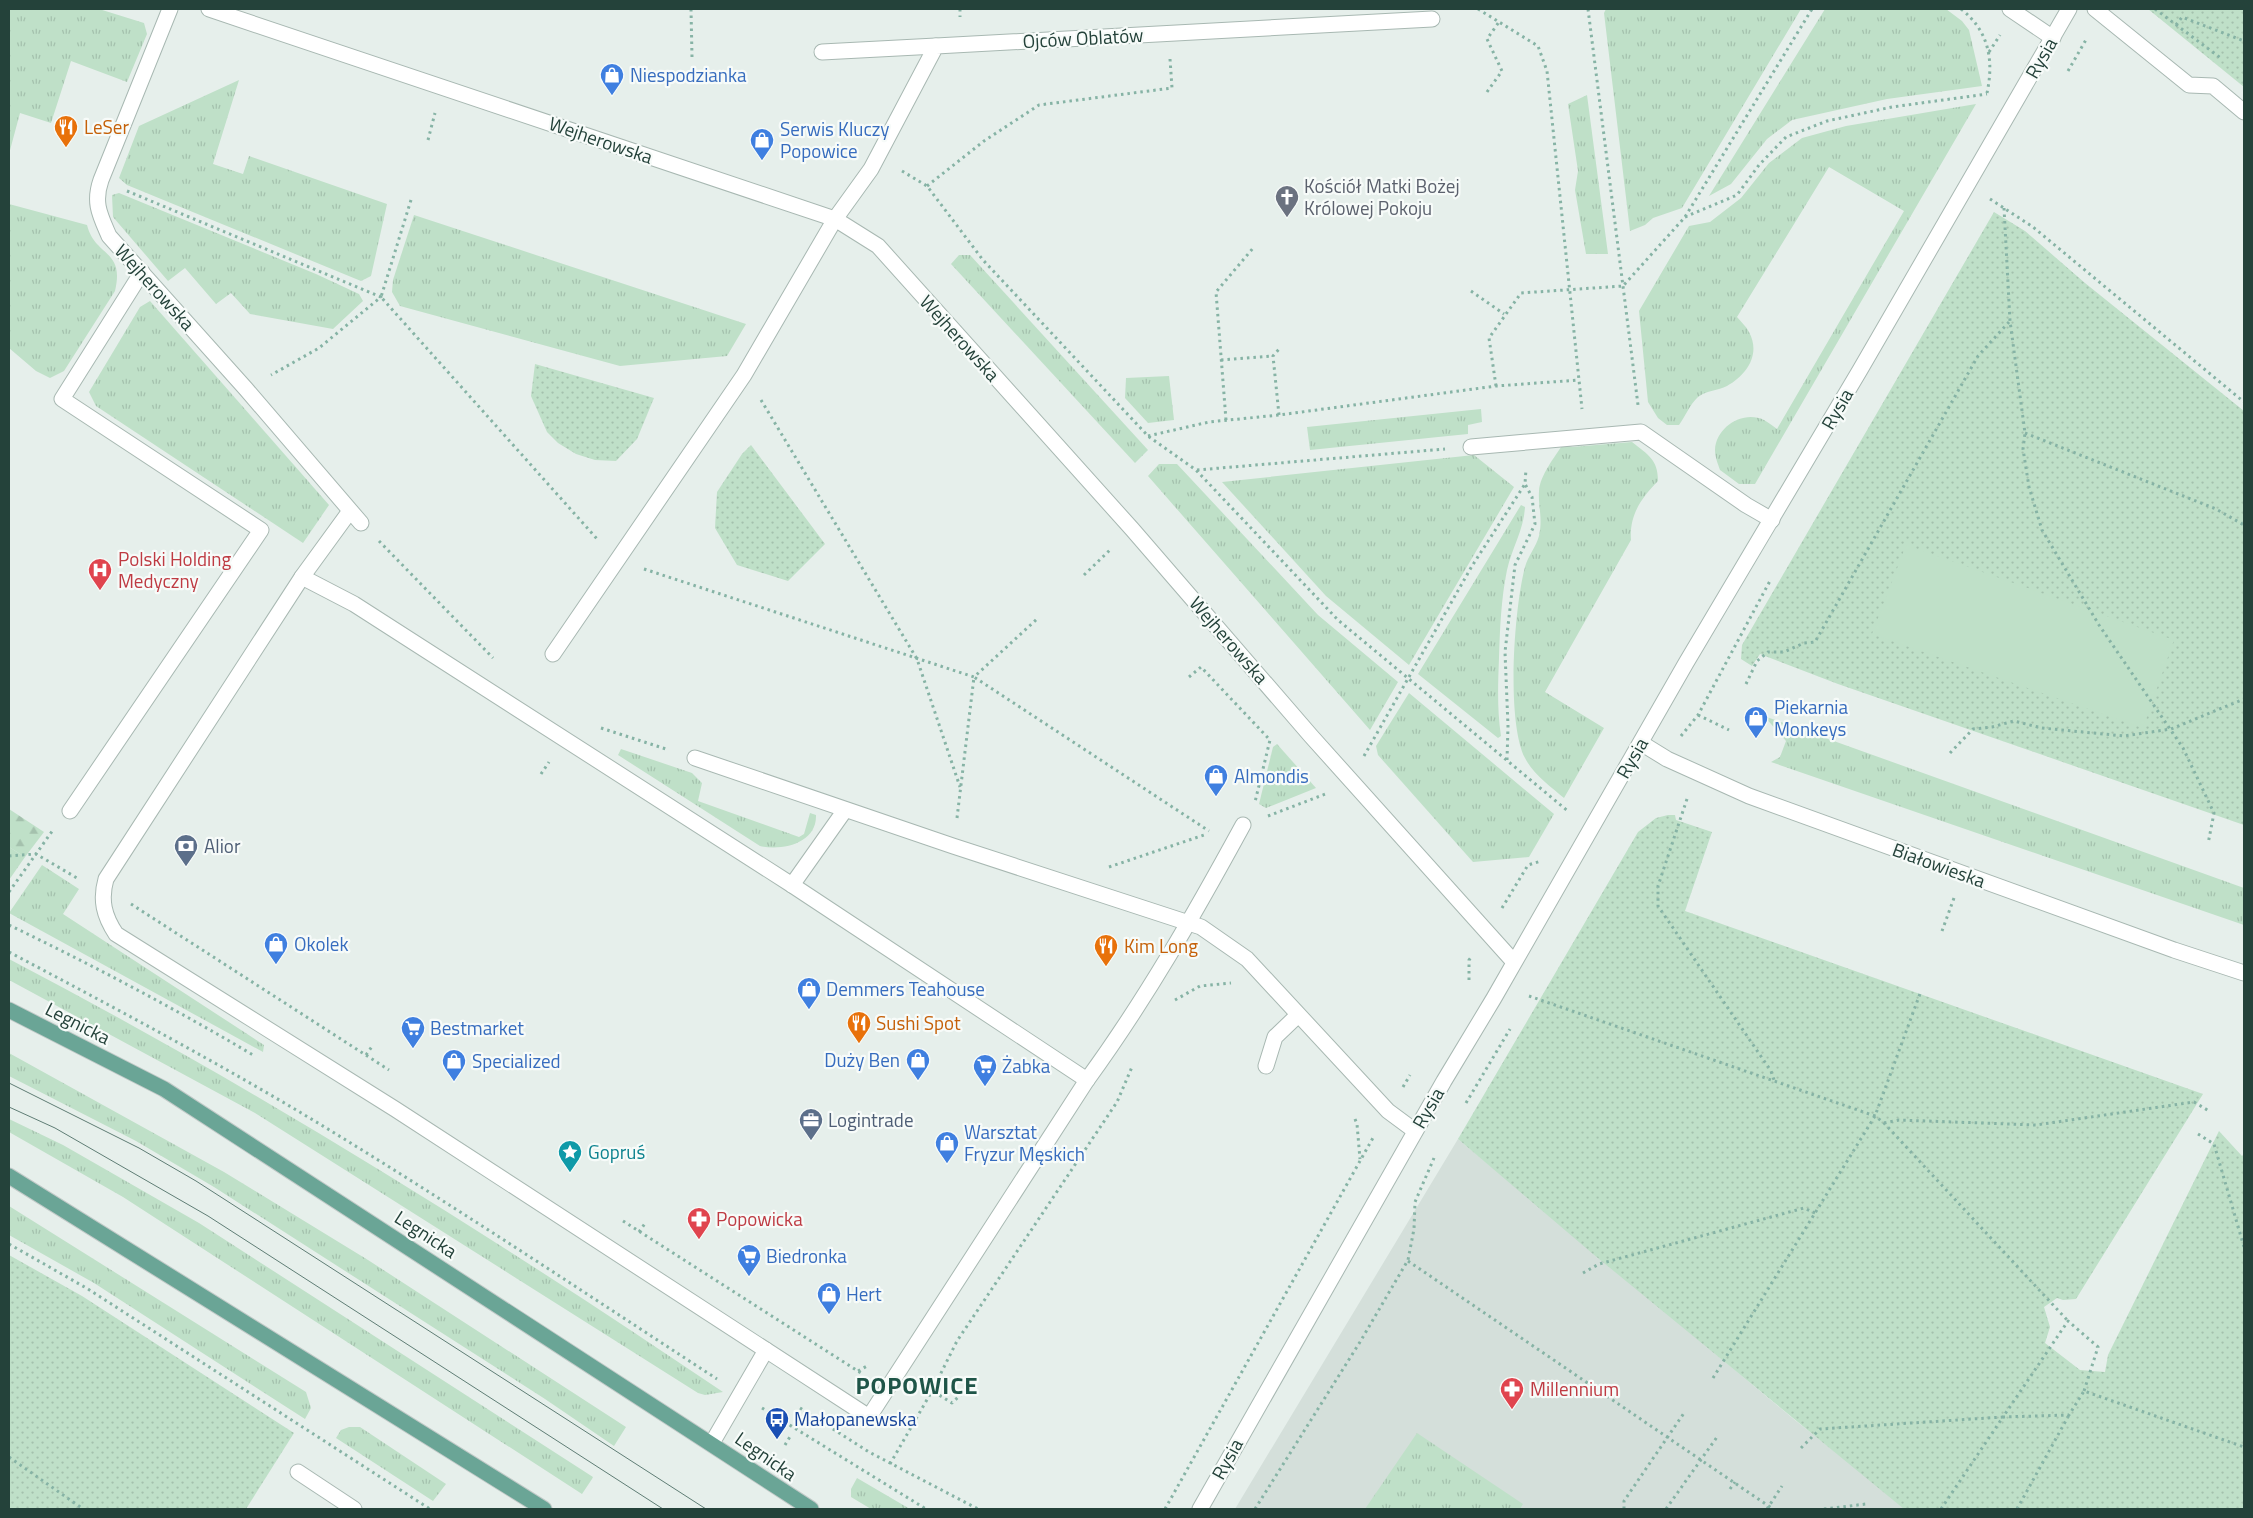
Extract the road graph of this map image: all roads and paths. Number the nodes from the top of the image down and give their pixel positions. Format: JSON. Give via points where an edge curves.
{"nodes":[{"id":1,"x":170,"y":9,"type":"edge"},
{"id":2,"x":209,"y":9,"type":"edge"},
{"id":3,"x":691,"y":9,"type":"edge"},
{"id":4,"x":1478,"y":9,"type":"edge"},
{"id":5,"x":1588,"y":9,"type":"edge"},
{"id":6,"x":1812,"y":9,"type":"edge"},
{"id":7,"x":1961,"y":9,"type":"edge"},
{"id":8,"x":2010,"y":9,"type":"edge"},
{"id":9,"x":2069,"y":9,"type":"edge"},
{"id":10,"x":2095,"y":9,"type":"edge"},
{"id":11,"x":2155,"y":9,"type":"edge"},
{"id":12,"x":1432,"y":19,"type":"dead end"},
{"id":13,"x":1499,"y":22,"type":"junction"},
{"id":14,"x":2176,"y":25,"type":"junction"},
{"id":15,"x":1169,"y":34,"type":"junction"},
{"id":16,"x":2053,"y":38,"type":"junction"},
{"id":17,"x":2244,"y":41,"type":"edge"},
{"id":18,"x":936,"y":46,"type":"junction"},
{"id":19,"x":822,"y":52,"type":"dead end"},
{"id":20,"x":692,"y":57,"type":"dead end"},
{"id":21,"x":2229,"y":65,"type":"dead end"},
{"id":22,"x":1487,"y":92,"type":"dead end"},
{"id":23,"x":1995,"y":92,"type":"dead end"},
{"id":24,"x":1986,"y":94,"type":"junction"},
{"id":25,"x":2244,"y":112,"type":"edge"},
{"id":26,"x":878,"y":156,"type":"junction"},
{"id":27,"x":101,"y":180,"type":"junction"},
{"id":28,"x":927,"y":186,"type":"junction"},
{"id":29,"x":1990,"y":198,"type":"dead end"},
{"id":30,"x":2004,"y":208,"type":"junction"},
{"id":31,"x":1685,"y":217,"type":"junction"},
{"id":32,"x":835,"y":219,"type":"junction"},
{"id":33,"x":1254,"y":247,"type":"dead end"},
{"id":34,"x":142,"y":272,"type":"junction"},
{"id":35,"x":1623,"y":286,"type":"junction"},
{"id":36,"x":1471,"y":291,"type":"dead end"},
{"id":37,"x":1570,"y":291,"type":"junction"},
{"id":38,"x":1504,"y":314,"type":"junction"},
{"id":39,"x":2010,"y":321,"type":"junction"},
{"id":40,"x":1280,"y":348,"type":"dead end"},
{"id":41,"x":1273,"y":356,"type":"junction"},
{"id":42,"x":1220,"y":360,"type":"junction"},
{"id":43,"x":744,"y":375,"type":"junction"},
{"id":44,"x":1579,"y":380,"type":"junction"},
{"id":45,"x":1496,"y":386,"type":"junction"},
{"id":46,"x":246,"y":389,"type":"junction"},
{"id":47,"x":2244,"y":402,"type":"edge"},
{"id":48,"x":1279,"y":415,"type":"junction"},
{"id":49,"x":1226,"y":420,"type":"junction"},
{"id":50,"x":1641,"y":432,"type":"junction"},
{"id":51,"x":2025,"y":433,"type":"junction"},
{"id":52,"x":1148,"y":436,"type":"junction"},
{"id":53,"x":1584,"y":437,"type":"junction"},
{"id":54,"x":1471,"y":447,"type":"joint"},
{"id":55,"x":1196,"y":470,"type":"junction"},
{"id":56,"x":350,"y":511,"type":"junction"},
{"id":57,"x":1772,"y":520,"type":"junction"},
{"id":58,"x":361,"y":522,"type":"joint"},
{"id":59,"x":2244,"y":525,"type":"edge"},
{"id":60,"x":1132,"y":529,"type":"junction"},
{"id":61,"x":1084,"y":575,"type":"dead end"},
{"id":62,"x":302,"y":577,"type":"junction"},
{"id":63,"x":552,"y":654,"type":"dead end"},
{"id":64,"x":499,"y":665,"type":"dead end"},
{"id":65,"x":1189,"y":677,"type":"dead end"},
{"id":66,"x":1409,"y":678,"type":"junction"},
{"id":67,"x":1746,"y":684,"type":"dead end"},
{"id":68,"x":2244,"y":699,"type":"edge"},
{"id":69,"x":1698,"y":715,"type":"dead end"},
{"id":70,"x":596,"y":726,"type":"dead end"},
{"id":71,"x":1730,"y":730,"type":"dead end"},
{"id":72,"x":2171,"y":730,"type":"junction"},
{"id":73,"x":1641,"y":743,"type":"junction"},
{"id":74,"x":1950,"y":753,"type":"dead end"},
{"id":75,"x":552,"y":758,"type":"dead end"},
{"id":76,"x":695,"y":758,"type":"joint"},
{"id":77,"x":1507,"y":760,"type":"junction"},
{"id":78,"x":1696,"y":772,"type":"junction"},
{"id":79,"x":542,"y":774,"type":"dead end"},
{"id":80,"x":1350,"y":779,"type":"junction"},
{"id":81,"x":960,"y":787,"type":"junction"},
{"id":82,"x":1254,"y":804,"type":"dead end"},
{"id":83,"x":844,"y":810,"type":"junction"},
{"id":84,"x":70,"y":811,"type":"dead end"},
{"id":85,"x":1569,"y":812,"type":"dead end"},
{"id":86,"x":58,"y":822,"type":"dead end"},
{"id":87,"x":1243,"y":825,"type":"dead end"},
{"id":88,"x":1212,"y":832,"type":"dead end"},
{"id":89,"x":2208,"y":844,"type":"dead end"},
{"id":90,"x":953,"y":846,"type":"junction"},
{"id":91,"x":36,"y":854,"type":"junction"},
{"id":92,"x":9,"y":856,"type":"edge"},
{"id":93,"x":1962,"y":874,"type":"junction"},
{"id":94,"x":792,"y":885,"type":"junction"},
{"id":95,"x":9,"y":892,"type":"edge"},
{"id":96,"x":102,"y":892,"type":"junction"},
{"id":97,"x":1190,"y":922,"type":"junction"},
{"id":98,"x":9,"y":925,"type":"edge"},
{"id":99,"x":1942,"y":931,"type":"dead end"},
{"id":100,"x":9,"y":952,"type":"edge"},
{"id":101,"x":1470,"y":960,"type":"dead end"},
{"id":102,"x":1513,"y":961,"type":"junction"},
{"id":103,"x":2244,"y":973,"type":"edge"},
{"id":104,"x":1470,"y":980,"type":"dead end"},
{"id":105,"x":1236,"y":983,"type":"dead end"},
{"id":106,"x":1921,"y":991,"type":"dead end"},
{"id":107,"x":1529,"y":996,"type":"dead end"},
{"id":108,"x":1167,"y":1004,"type":"dead end"},
{"id":109,"x":9,"y":1010,"type":"edge"},
{"id":110,"x":1297,"y":1016,"type":"junction"},
{"id":111,"x":373,"y":1045,"type":"dead end"},
{"id":112,"x":366,"y":1055,"type":"dead end"},
{"id":113,"x":259,"y":1059,"type":"dead end"},
{"id":114,"x":1134,"y":1063,"type":"dead end"},
{"id":115,"x":1266,"y":1066,"type":"dead end"},
{"id":116,"x":1410,"y":1075,"type":"dead end"},
{"id":117,"x":1087,"y":1080,"type":"junction"},
{"id":118,"x":1774,"y":1080,"type":"junction"},
{"id":119,"x":1388,"y":1111,"type":"junction"},
{"id":120,"x":2209,"y":1111,"type":"dead end"},
{"id":121,"x":1875,"y":1116,"type":"junction"},
{"id":122,"x":1884,"y":1122,"type":"junction"},
{"id":123,"x":1415,"y":1131,"type":"junction"},
{"id":124,"x":2198,"y":1134,"type":"dead end"},
{"id":125,"x":9,"y":1176,"type":"edge"},
{"id":126,"x":1816,"y":1214,"type":"junction"},
{"id":127,"x":646,"y":1222,"type":"dead end"},
{"id":128,"x":639,"y":1232,"type":"dead end"},
{"id":129,"x":9,"y":1244,"type":"edge"},
{"id":130,"x":2244,"y":1246,"type":"edge"},
{"id":131,"x":1408,"y":1260,"type":"dead end"},
{"id":132,"x":1583,"y":1273,"type":"dead end"},
{"id":133,"x":2068,"y":1321,"type":"junction"},
{"id":134,"x":766,"y":1350,"type":"junction"},
{"id":135,"x":873,"y":1363,"type":"dead end"},
{"id":136,"x":858,"y":1372,"type":"dead end"},
{"id":137,"x":978,"y":1378,"type":"dead end"},
{"id":138,"x":1713,"y":1378,"type":"dead end"},
{"id":139,"x":917,"y":1382,"type":"dead end"},
{"id":140,"x":723,"y":1383,"type":"dead end"},
{"id":141,"x":932,"y":1391,"type":"junction"},
{"id":142,"x":2084,"y":1391,"type":"junction"},
{"id":143,"x":758,"y":1405,"type":"dead end"},
{"id":144,"x":805,"y":1412,"type":"dead end"},
{"id":145,"x":1684,"y":1413,"type":"dead end"},
{"id":146,"x":2069,"y":1415,"type":"junction"},
{"id":147,"x":2003,"y":1417,"type":"junction"},
{"id":148,"x":798,"y":1424,"type":"dead end"},
{"id":149,"x":791,"y":1435,"type":"dead end"},
{"id":150,"x":1668,"y":1437,"type":"junction"},
{"id":151,"x":1717,"y":1437,"type":"dead end"},
{"id":152,"x":851,"y":1442,"type":"dead end"},
{"id":153,"x":712,"y":1443,"type":"junction"},
{"id":154,"x":784,"y":1445,"type":"dead end"},
{"id":155,"x":2244,"y":1447,"type":"edge"},
{"id":156,"x":1801,"y":1448,"type":"dead end"},
{"id":157,"x":9,"y":1457,"type":"edge"},
{"id":158,"x":1702,"y":1459,"type":"junction"},
{"id":159,"x":890,"y":1464,"type":"junction"},
{"id":160,"x":298,"y":1472,"type":"dead end"},
{"id":161,"x":1735,"y":1482,"type":"junction"},
{"id":162,"x":1782,"y":1486,"type":"dead end"},
{"id":163,"x":1730,"y":1489,"type":"dead end"},
{"id":164,"x":1866,"y":1504,"type":"dead end"},
{"id":165,"x":1768,"y":1508,"type":"edge"},
{"id":166,"x":83,"y":1509,"type":"edge"},
{"id":167,"x":354,"y":1509,"type":"edge"},
{"id":168,"x":430,"y":1509,"type":"edge"},
{"id":169,"x":544,"y":1509,"type":"edge"},
{"id":170,"x":811,"y":1509,"type":"edge"},
{"id":171,"x":926,"y":1509,"type":"edge"},
{"id":172,"x":978,"y":1509,"type":"edge"},
{"id":173,"x":1165,"y":1509,"type":"edge"},
{"id":174,"x":1200,"y":1509,"type":"edge"},
{"id":175,"x":1624,"y":1509,"type":"edge"},
{"id":176,"x":1666,"y":1509,"type":"edge"},
{"id":177,"x":1773,"y":1509,"type":"edge"},
{"id":178,"x":1824,"y":1509,"type":"edge"},
{"id":179,"x":1941,"y":1509,"type":"edge"},
{"id":180,"x":2017,"y":1509,"type":"edge"}],
"edges":[{"from":1,"to":27,"type":"street","name":"Wejherowska"},
{"from":2,"to":32,"type":"street","name":"Wejherowska"},
{"from":3,"to":20,"type":"path"},
{"from":4,"to":13,"type":"path"},
{"from":5,"to":35,"type":"path"},
{"from":6,"to":31,"type":"path"},
{"from":7,"to":24,"type":"path","via":[[1985,36],[1991,72]]},
{"from":8,"to":16,"type":"street"},
{"from":9,"to":16,"type":"street","name":"Rysia"},
{"from":10,"to":25,"type":"street","via":[[2189,85],[2213,86]]},
{"from":11,"to":14,"type":"path"},
{"from":12,"to":15,"type":"street","name":"Ojców Oblatów"},
{"from":13,"to":22,"type":"path","via":[[1487,38],[1502,70]]},
{"from":13,"to":37,"type":"path","via":[[1538,46],[1547,71]]},
{"from":14,"to":17,"type":"path","via":[[2182,17]]},
{"from":14,"to":21,"type":"path"},
{"from":15,"to":18,"type":"street","name":"Ojców Oblatów"},
{"from":15,"to":28,"type":"path","via":[[1172,88],[1039,105],[984,141]]},
{"from":16,"to":57,"type":"street","name":"Rysia"},
{"from":18,"to":19,"type":"street","name":"Ojców Oblatów"},
{"from":18,"to":26,"type":"street"},
{"from":23,"to":24,"type":"path"},
{"from":24,"to":31,"type":"path","via":[[1892,107],[1827,121],[1786,137],[1759,164],[1736,195]]},
{"from":26,"to":28,"type":"path"},
{"from":26,"to":32,"type":"street"},
{"from":27,"to":34,"type":"street","name":"Wejherowska","via":[[97,210],[109,236]]},
{"from":27,"to":46,"type":"path","via":[[381,297],[319,348]]},
{"from":28,"to":52,"type":"path","via":[[983,260]]},
{"from":29,"to":30,"type":"path"},
{"from":30,"to":39,"type":"path"},
{"from":30,"to":47,"type":"path","via":[[2033,227]]},
{"from":31,"to":35,"type":"path"},
{"from":32,"to":43,"type":"street"},
{"from":32,"to":60,"type":"street","name":"Wejherowska","via":[[878,246]]},
{"from":33,"to":42,"type":"path","via":[[1216,292]]},
{"from":34,"to":46,"type":"street","name":"Wejherowska"},
{"from":34,"to":84,"type":"street","via":[[62,399],[261,530]]},
{"from":35,"to":37,"type":"path"},
{"from":35,"to":50,"type":"path"},
{"from":36,"to":38,"type":"path"},
{"from":37,"to":38,"type":"path","via":[[1521,293]]},
{"from":37,"to":44,"type":"path"},
{"from":38,"to":45,"type":"path","via":[[1489,338]]},
{"from":39,"to":51,"type":"path"},
{"from":39,"to":67,"type":"path","via":[[1978,356],[1815,642],[1784,652],[1768,652],[1758,661]]},
{"from":40,"to":41,"type":"path"},
{"from":41,"to":42,"type":"path"},
{"from":41,"to":48,"type":"path"},
{"from":42,"to":49,"type":"path"},
{"from":43,"to":63,"type":"street"},
{"from":43,"to":81,"type":"path","via":[[917,659]]},
{"from":44,"to":45,"type":"path"},
{"from":44,"to":53,"type":"path"},
{"from":45,"to":48,"type":"path"},
{"from":46,"to":56,"type":"street","name":"Wejherowska"},
{"from":48,"to":49,"type":"path"},
{"from":49,"to":52,"type":"path"},
{"from":50,"to":53,"type":"street"},
{"from":50,"to":57,"type":"street"},
{"from":51,"to":59,"type":"path","via":[[2216,509]]},
{"from":51,"to":72,"type":"path","via":[[2023,449],[2029,487],[2042,530],[2099,625]]},
{"from":52,"to":55,"type":"path"},
{"from":53,"to":54,"type":"street"},
{"from":54,"to":55,"type":"path"},
{"from":55,"to":66,"type":"path","via":[[1338,620]]},
{"from":56,"to":58,"type":"street","name":"Wejherowska"},
{"from":56,"to":62,"type":"street"},
{"from":57,"to":73,"type":"street","name":"Rysia"},
{"from":58,"to":64,"type":"path"},
{"from":60,"to":61,"type":"path"},
{"from":60,"to":80,"type":"street","name":"Wejherowska"},
{"from":62,"to":94,"type":"street","via":[[354,604]]},
{"from":62,"to":96,"type":"street","via":[[106,879]]},
{"from":65,"to":82,"type":"path","via":[[1201,667],[1270,740]]},
{"from":66,"to":77,"type":"path"},
{"from":66,"to":77,"type":"path","via":[[1472,566],[1525,484],[1532,498],[1534,524],[1515,564],[1505,652]]},
{"from":66,"to":80,"type":"path"},
{"from":68,"to":72,"type":"path"},
{"from":69,"to":71,"type":"path"},
{"from":70,"to":76,"type":"path"},
{"from":72,"to":74,"type":"path","via":[[2124,736],[2042,728],[2014,721],[1973,729]]},
{"from":72,"to":89,"type":"path","via":[[2214,813]]},
{"from":73,"to":78,"type":"street","name":"Białowieska"},
{"from":73,"to":102,"type":"street","name":"Rysia"},
{"from":75,"to":79,"type":"path"},
{"from":76,"to":83,"type":"street"},
{"from":77,"to":85,"type":"path"},
{"from":78,"to":93,"type":"street","name":"Białowieska","via":[[1749,796]]},
{"from":78,"to":118,"type":"path","via":[[1658,886],[1658,906],[1771,1070]]},
{"from":80,"to":102,"type":"street","name":"Wejherowska"},
{"from":81,"to":88,"type":"path","via":[[974,677]]},
{"from":81,"to":90,"type":"path"},
{"from":83,"to":90,"type":"street"},
{"from":83,"to":94,"type":"street"},
{"from":86,"to":91,"type":"path"},
{"from":87,"to":97,"type":"street"},
{"from":90,"to":97,"type":"street"},
{"from":91,"to":92,"type":"path"},
{"from":91,"to":95,"type":"path"},
{"from":91,"to":96,"type":"path"},
{"from":93,"to":99,"type":"path"},
{"from":93,"to":103,"type":"street","name":"Białowieska"},
{"from":94,"to":117,"type":"street"},
{"from":96,"to":134,"type":"street","via":[[107,919],[116,934]]},
{"from":97,"to":110,"type":"street","via":[[1246,959]]},
{"from":97,"to":117,"type":"street","via":[[1117,1039]]},
{"from":98,"to":113,"type":"path","via":[[72,955]]},
{"from":100,"to":140,"type":"path","via":[[167,1036],[317,1122]]},
{"from":101,"to":104,"type":"path"},
{"from":102,"to":123,"type":"street","name":"Rysia"},
{"from":105,"to":108,"type":"path","via":[[1200,986]]},
{"from":106,"to":121,"type":"path"},
{"from":107,"to":118,"type":"path"},
{"from":109,"to":153,"type":"main road","name":"Legnicka","via":[[164,1089]]},
{"from":110,"to":115,"type":"street","via":[[1275,1037]]},
{"from":110,"to":119,"type":"street"},
{"from":111,"to":112,"type":"path"},
{"from":114,"to":141,"type":"path","via":[[1117,1102],[957,1341]]},
{"from":116,"to":119,"type":"path"},
{"from":117,"to":134,"type":"street","via":[[869,1417]]},
{"from":118,"to":121,"type":"path"},
{"from":119,"to":123,"type":"street"},
{"from":119,"to":173,"type":"path"},
{"from":120,"to":122,"type":"path","via":[[2194,1102],[2036,1125]]},
{"from":121,"to":122,"type":"path"},
{"from":121,"to":126,"type":"path"},
{"from":122,"to":133,"type":"path"},
{"from":123,"to":174,"type":"street","name":"Rysia"},
{"from":124,"to":130,"type":"path","via":[[2214,1144]]},
{"from":125,"to":169,"type":"main road"},
{"from":126,"to":132,"type":"path","via":[[1804,1208],[1599,1264]]},
{"from":126,"to":138,"type":"path"},
{"from":127,"to":128,"type":"path"},
{"from":129,"to":168,"type":"path","via":[[88,1289]]},
{"from":131,"to":150,"type":"path"},
{"from":133,"to":142,"type":"path","via":[[2098,1347]]},
{"from":133,"to":147,"type":"path"},
{"from":134,"to":153,"type":"street"},
{"from":135,"to":136,"type":"path"},
{"from":137,"to":141,"type":"path","via":[[952,1403]]},
{"from":139,"to":141,"type":"path"},
{"from":141,"to":159,"type":"path"},
{"from":142,"to":146,"type":"path"},
{"from":142,"to":155,"type":"path"},
{"from":143,"to":171,"type":"path"},
{"from":144,"to":148,"type":"path"},
{"from":145,"to":150,"type":"path"},
{"from":146,"to":147,"type":"path"},
{"from":146,"to":180,"type":"path"},
{"from":147,"to":156,"type":"path","via":[[1820,1429]]},
{"from":147,"to":179,"type":"path"},
{"from":149,"to":154,"type":"path"},
{"from":150,"to":158,"type":"path"},
{"from":150,"to":175,"type":"path","via":[[1624,1501]]},
{"from":151,"to":158,"type":"path"},
{"from":152,"to":159,"type":"path"},
{"from":153,"to":170,"type":"main road","name":"Legnicka"},
{"from":157,"to":166,"type":"path"},
{"from":158,"to":161,"type":"path"},
{"from":158,"to":176,"type":"path"},
{"from":159,"to":172,"type":"path"},
{"from":160,"to":167,"type":"street"},
{"from":161,"to":163,"type":"path"},
{"from":161,"to":165,"type":"path"},
{"from":162,"to":165,"type":"path"},
{"from":164,"to":178,"type":"path"},
{"from":165,"to":177,"type":"path"}]}
